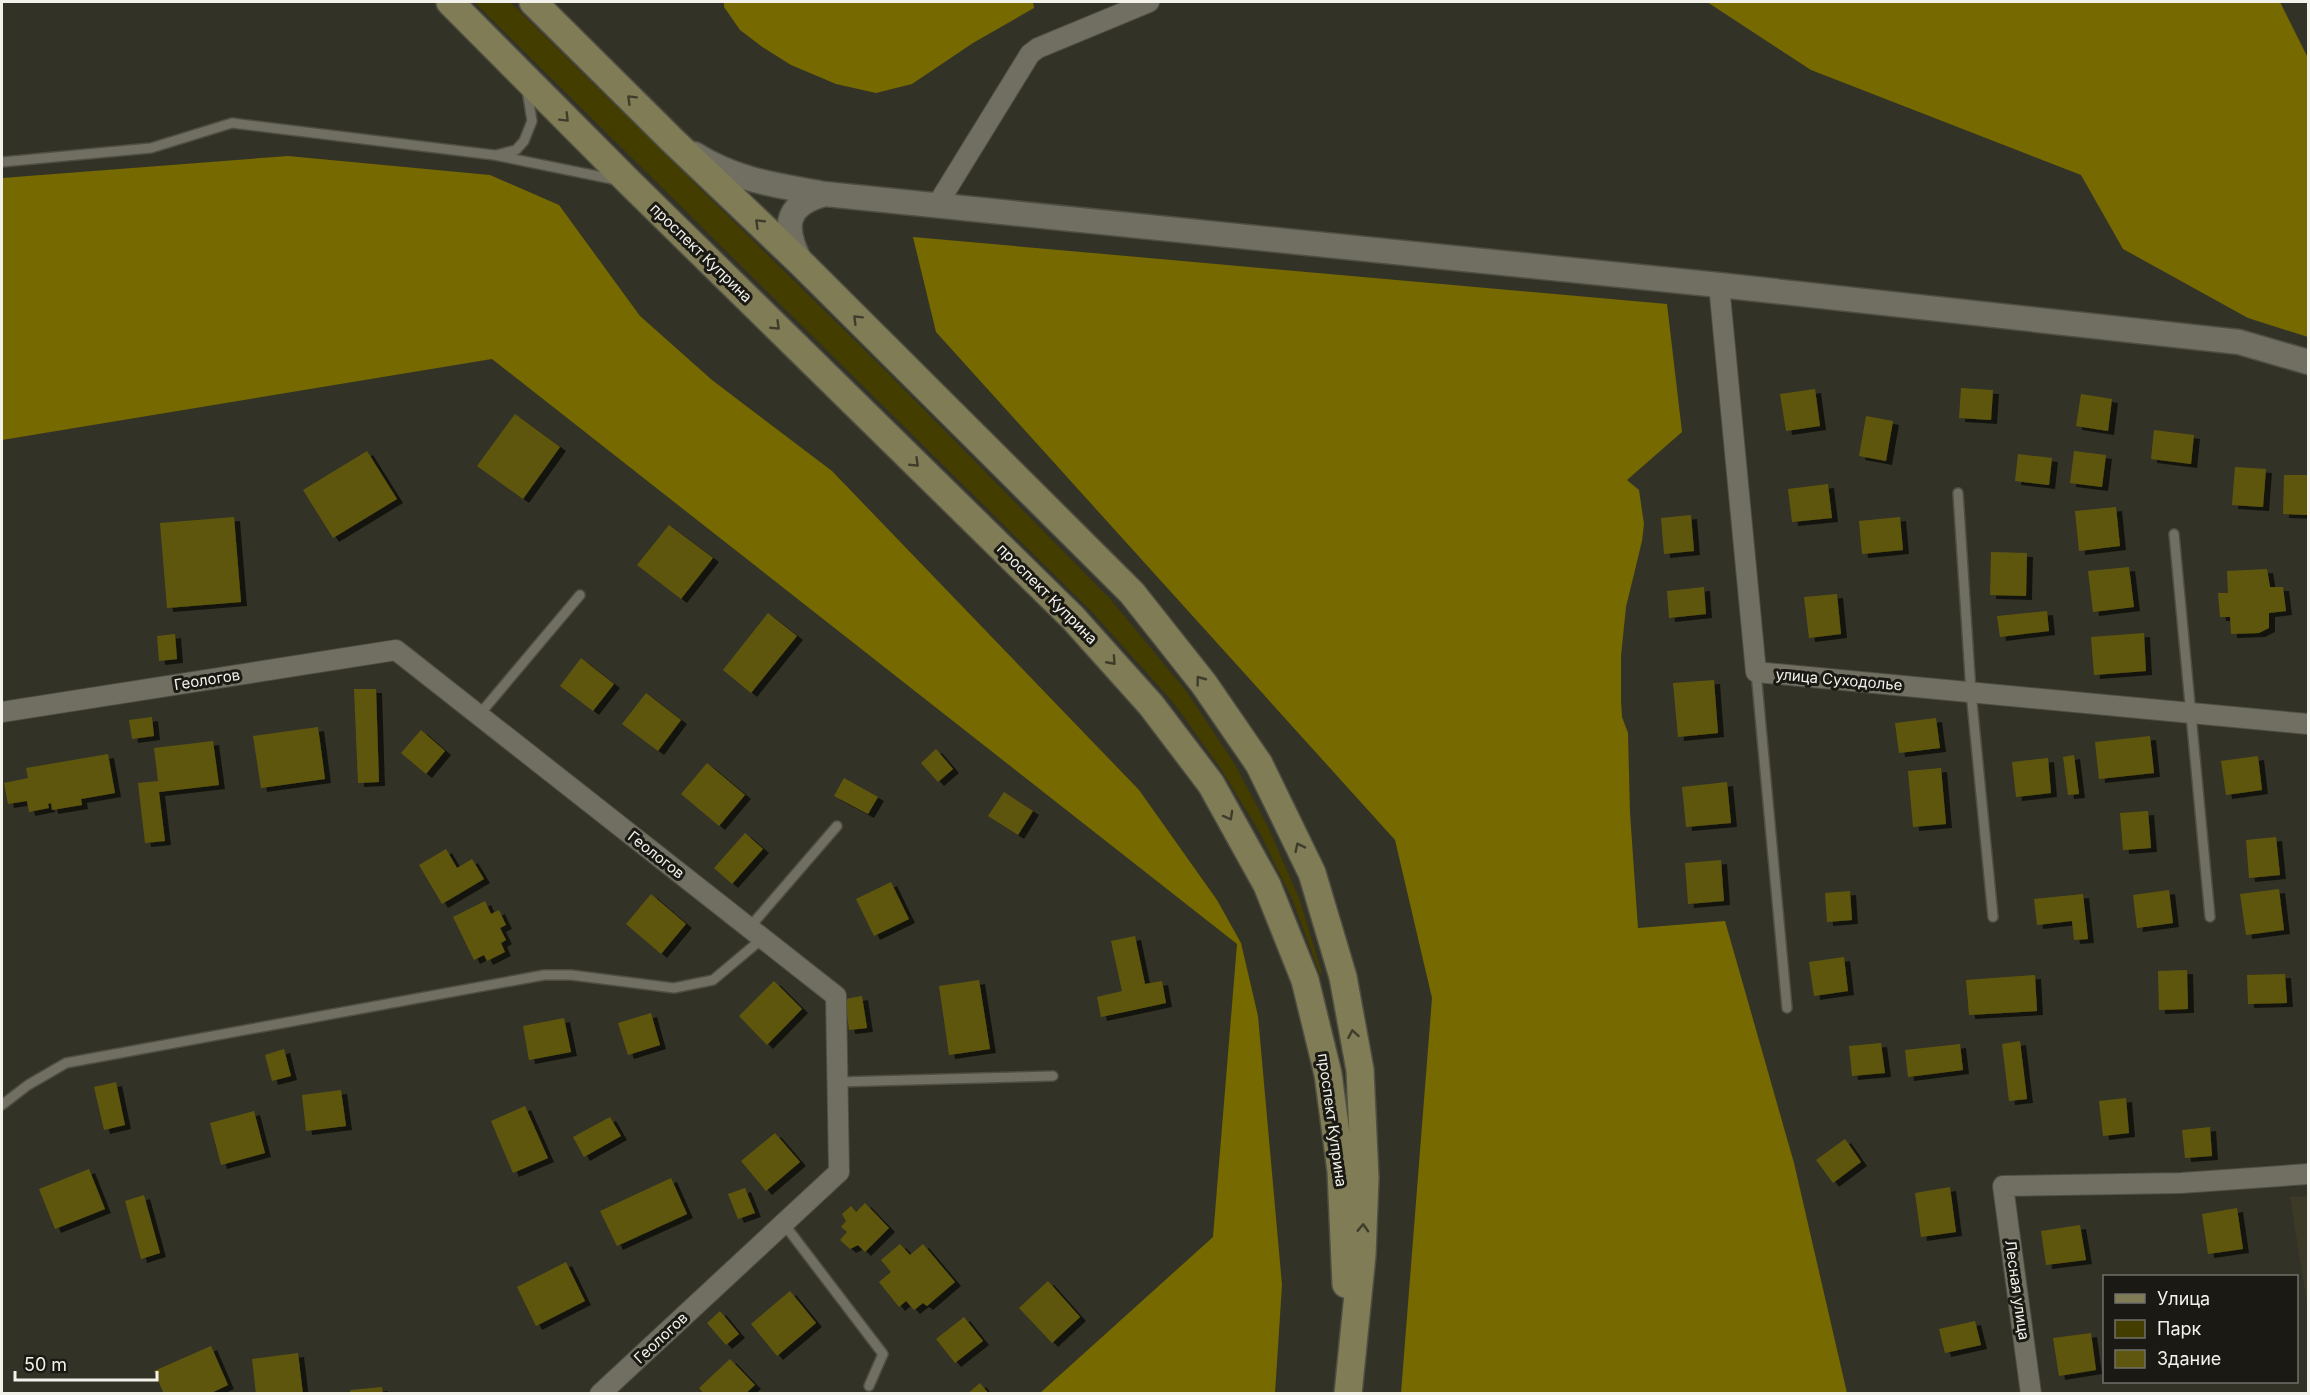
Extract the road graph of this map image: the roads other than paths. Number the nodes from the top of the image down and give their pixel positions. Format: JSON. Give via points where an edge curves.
{"nodes":[{"id":1,"x":450,"y":2,"type":"edge"},
{"id":2,"x":533,"y":2,"type":"edge"},
{"id":3,"x":1149,"y":2,"type":"edge"},
{"id":4,"x":509,"y":62,"type":"junction"},
{"id":5,"x":672,"y":140,"type":"junction"},
{"id":6,"x":494,"y":155,"type":"junction"},
{"id":7,"x":2,"y":162,"type":"edge"},
{"id":8,"x":629,"y":183,"type":"junction"},
{"id":9,"x":825,"y":194,"type":"junction"},
{"id":10,"x":937,"y":205,"type":"junction"},
{"id":11,"x":801,"y":263,"type":"junction"},
{"id":12,"x":1719,"y":285,"type":"junction"},
{"id":13,"x":2308,"y":362,"type":"edge"},
{"id":14,"x":1958,"y":493,"type":"dead end"},
{"id":15,"x":2174,"y":534,"type":"dead end"},
{"id":16,"x":580,"y":595,"type":"dead end"},
{"id":17,"x":1756,"y":672,"type":"junction"},
{"id":18,"x":1971,"y":692,"type":"junction"},
{"id":19,"x":2,"y":712,"type":"edge"},
{"id":20,"x":2190,"y":713,"type":"junction"},
{"id":21,"x":479,"y":715,"type":"junction"},
{"id":22,"x":2308,"y":724,"type":"edge"},
{"id":23,"x":837,"y":826,"type":"dead end"},
{"id":24,"x":1993,"y":917,"type":"dead end"},
{"id":25,"x":2210,"y":917,"type":"dead end"},
{"id":26,"x":756,"y":933,"type":"junction"},
{"id":27,"x":1787,"y":1008,"type":"dead end"},
{"id":28,"x":1053,"y":1076,"type":"dead end"},
{"id":29,"x":837,"y":1082,"type":"junction"},
{"id":30,"x":2,"y":1105,"type":"edge"},
{"id":31,"x":2308,"y":1174,"type":"edge"},
{"id":32,"x":784,"y":1224,"type":"junction"},
{"id":33,"x":1352,"y":1349,"type":"junction"},
{"id":34,"x":869,"y":1386,"type":"dead end"},
{"id":35,"x":600,"y":1394,"type":"edge"},
{"id":36,"x":1348,"y":1394,"type":"edge"},
{"id":37,"x":2031,"y":1394,"type":"edge"}],
"edges":[{"from":1,"to":4,"type":"main road","name":"проспект Куприна"},
{"from":5,"to":2,"type":"main road","name":"проспект Куприна","one_way":true},
{"from":3,"to":10,"type":"street","via":[[1030,54]]},
{"from":4,"to":6,"type":"lane","via":[[527,89],[532,121],[516,150]]},
{"from":4,"to":8,"type":"main road","name":"проспект Куприна","one_way":true},
{"from":5,"to":9,"type":"street","via":[[712,165],[747,180]]},
{"from":11,"to":5,"type":"main road","name":"проспект Куприна","one_way":true},
{"from":6,"to":7,"type":"lane","via":[[232,123],[151,148]]},
{"from":6,"to":8,"type":"lane"},
{"from":8,"to":33,"type":"main road","name":"проспект Куприна","one_way":true,"via":[[1073,618],[1151,705],[1211,784],[1267,885],[1305,980],[1326,1064],[1341,1172]]},
{"from":9,"to":10,"type":"street"},
{"from":9,"to":11,"type":"street","via":[[801,204],[792,214],[789,228]]},
{"from":10,"to":12,"type":"street"},
{"from":33,"to":11,"type":"main road","name":"проспект Куприна","one_way":true,"via":[[1365,1178],[1360,1070],[1343,977],[1311,873],[1259,764],[1204,684],[1132,593]]},
{"from":12,"to":13,"type":"street","via":[[2240,342]]},
{"from":12,"to":17,"type":"street","name":"улица Суходолье"},
{"from":14,"to":18,"type":"lane"},
{"from":15,"to":20,"type":"lane"},
{"from":16,"to":21,"type":"lane"},
{"from":17,"to":18,"type":"street","name":"улица Суходолье"},
{"from":17,"to":27,"type":"lane"},
{"from":18,"to":20,"type":"street","name":"улица Суходолье"},
{"from":18,"to":24,"type":"lane"},
{"from":19,"to":21,"type":"street","name":"Геологов","via":[[396,650]]},
{"from":20,"to":22,"type":"street","name":"улица Суходолье"},
{"from":20,"to":25,"type":"lane"},
{"from":21,"to":26,"type":"street","name":"Геологов"},
{"from":23,"to":26,"type":"lane"},
{"from":26,"to":29,"type":"street","name":"Геологов","via":[[836,996]]},
{"from":26,"to":30,"type":"lane","via":[[713,980],[674,988],[544,975],[66,1063]]},
{"from":28,"to":29,"type":"lane"},
{"from":29,"to":32,"type":"street","name":"Геологов","via":[[839,1172]]},
{"from":31,"to":37,"type":"street","name":"Лесная улица","via":[[2181,1183],[2003,1186]]},
{"from":32,"to":34,"type":"lane","via":[[883,1354]]},
{"from":32,"to":35,"type":"street","name":"Геологов"},
{"from":33,"to":36,"type":"main road","name":"проспект Куприна"}]}
